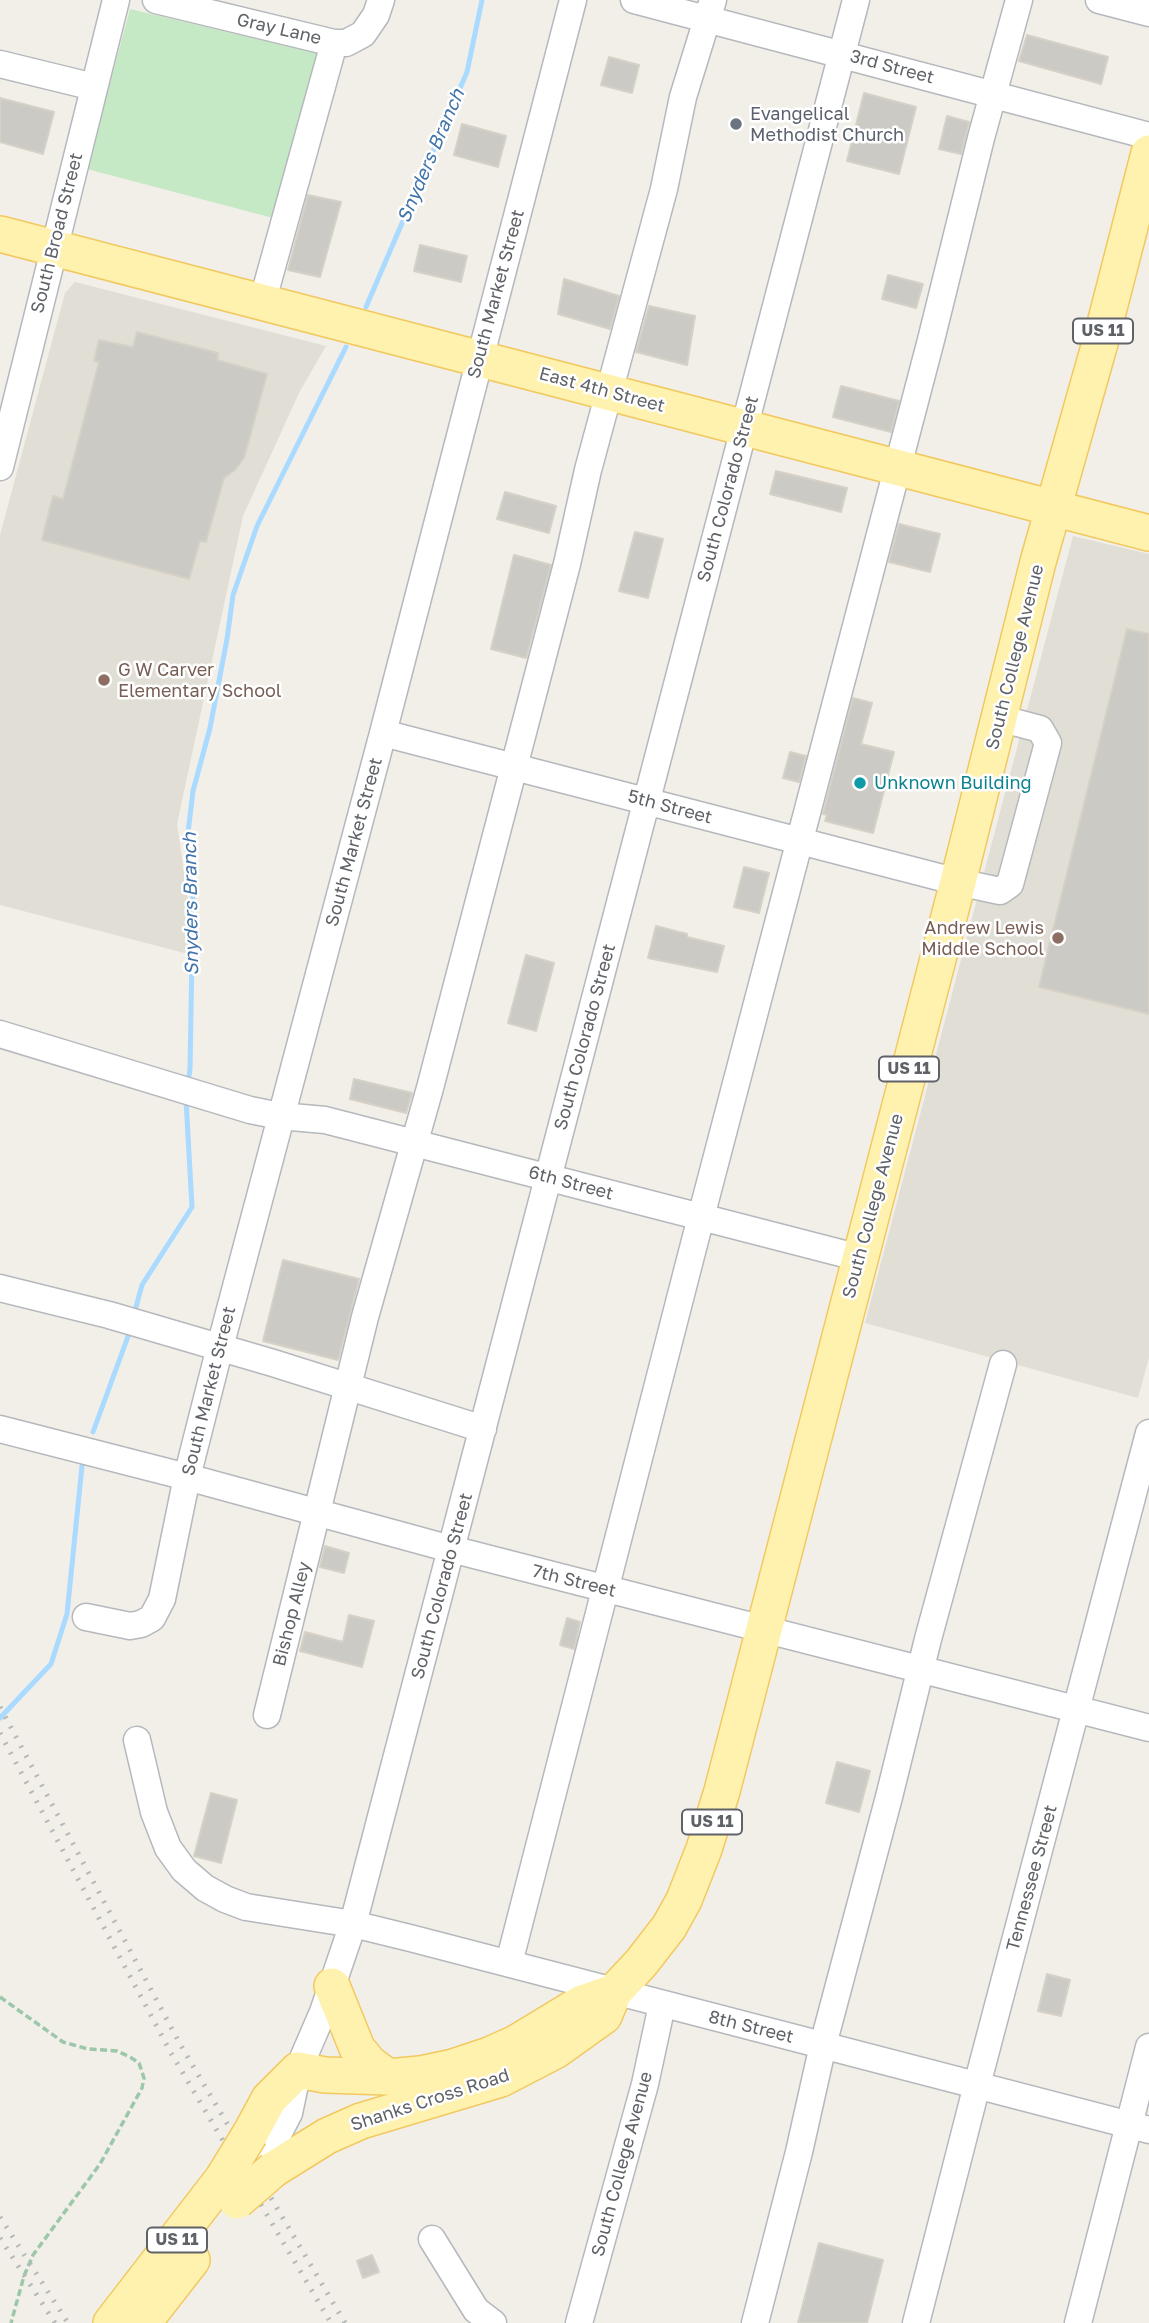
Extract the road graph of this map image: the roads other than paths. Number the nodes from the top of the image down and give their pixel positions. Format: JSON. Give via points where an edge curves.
{"nodes":[{"id":1,"x":116,"y":0,"type":"edge"},
{"id":2,"x":156,"y":0,"type":"edge"},
{"id":3,"x":381,"y":0,"type":"edge"},
{"id":4,"x":572,"y":0,"type":"edge"},
{"id":5,"x":634,"y":0,"type":"edge"},
{"id":6,"x":856,"y":0,"type":"edge"},
{"id":7,"x":1019,"y":0,"type":"edge"},
{"id":8,"x":1099,"y":0,"type":"edge"},
{"id":9,"x":710,"y":10,"type":"edge"},
{"id":10,"x":1149,"y":13,"type":"edge"},
{"id":11,"x":334,"y":43,"type":"junction"},
{"id":12,"x":842,"y":54,"type":"junction"},
{"id":13,"x":0,"y":64,"type":"edge"},
{"id":14,"x":93,"y":87,"type":"junction"},
{"id":15,"x":993,"y":94,"type":"junction"},
{"id":16,"x":1149,"y":136,"type":"edge"},
{"id":17,"x":1149,"y":153,"type":"edge"},
{"id":18,"x":0,"y":234,"type":"edge"},
{"id":19,"x":54,"y":248,"type":"junction"},
{"id":20,"x":262,"y":303,"type":"junction"},
{"id":21,"x":480,"y":358,"type":"junction"},
{"id":22,"x":608,"y":393,"type":"junction"},
{"id":23,"x":5,"y":427,"type":"edge"},
{"id":24,"x":744,"y":427,"type":"junction"},
{"id":25,"x":0,"y":467,"type":"edge"},
{"id":26,"x":897,"y":468,"type":"junction"},
{"id":27,"x":1053,"y":508,"type":"junction"},
{"id":28,"x":1149,"y":533,"type":"edge"},
{"id":29,"x":999,"y":718,"type":"junction"},
{"id":30,"x":383,"y":733,"type":"junction"},
{"id":31,"x":514,"y":766,"type":"junction"},
{"id":32,"x":646,"y":801,"type":"junction"},
{"id":33,"x":799,"y":841,"type":"junction"},
{"id":34,"x":958,"y":882,"type":"junction"},
{"id":35,"x":0,"y":1034,"type":"edge"},
{"id":36,"x":280,"y":1116,"type":"junction"},
{"id":37,"x":414,"y":1143,"type":"junction"},
{"id":38,"x":548,"y":1177,"type":"junction"},
{"id":39,"x":701,"y":1217,"type":"junction"},
{"id":40,"x":860,"y":1258,"type":"junction"},
{"id":41,"x":0,"y":1288,"type":"edge"},
{"id":42,"x":220,"y":1347,"type":"junction"},
{"id":43,"x":1003,"y":1364,"type":"dead end"},
{"id":44,"x":348,"y":1387,"type":"junction"},
{"id":45,"x":0,"y":1429,"type":"edge"},
{"id":46,"x":483,"y":1429,"type":"junction"},
{"id":47,"x":1149,"y":1433,"type":"edge"},
{"id":48,"x":187,"y":1477,"type":"junction"},
{"id":49,"x":317,"y":1512,"type":"junction"},
{"id":50,"x":451,"y":1549,"type":"junction"},
{"id":51,"x":604,"y":1589,"type":"junction"},
{"id":52,"x":86,"y":1617,"type":"dead end"},
{"id":53,"x":763,"y":1629,"type":"junction"},
{"id":54,"x":920,"y":1669,"type":"junction"},
{"id":55,"x":1076,"y":1709,"type":"junction"},
{"id":56,"x":267,"y":1715,"type":"dead end"},
{"id":57,"x":1149,"y":1728,"type":"edge"},
{"id":58,"x":137,"y":1740,"type":"dead end"},
{"id":59,"x":353,"y":1924,"type":"junction"},
{"id":60,"x":509,"y":1963,"type":"junction"},
{"id":61,"x":332,"y":1986,"type":"junction"},
{"id":62,"x":614,"y":1992,"type":"junction"},
{"id":63,"x":662,"y":2005,"type":"junction"},
{"id":64,"x":823,"y":2045,"type":"junction"},
{"id":65,"x":1149,"y":2047,"type":"edge"},
{"id":66,"x":298,"y":2070,"type":"junction"},
{"id":67,"x":388,"y":2077,"type":"junction"},
{"id":68,"x":977,"y":2085,"type":"junction"},
{"id":69,"x":1139,"y":2127,"type":"edge"},
{"id":70,"x":263,"y":2153,"type":"junction"},
{"id":71,"x":432,"y":2239,"type":"dead end"},
{"id":72,"x":133,"y":2315,"type":"edge"},
{"id":73,"x":493,"y":2323,"type":"edge"},
{"id":74,"x":579,"y":2323,"type":"edge"},
{"id":75,"x":755,"y":2323,"type":"edge"},
{"id":76,"x":916,"y":2323,"type":"edge"},
{"id":77,"x":1077,"y":2323,"type":"edge"}],
"edges":[{"from":1,"to":14,"type":"street","name":"South Broad Street"},
{"from":2,"to":11,"type":"street","name":"Gray Lane"},
{"from":3,"to":11,"type":"street","name":"Gray Lane","via":[[363,34],[346,43]]},
{"from":4,"to":21,"type":"street","name":"South Market Street"},
{"from":5,"to":9,"type":"street","name":"3rd Street"},
{"from":6,"to":12,"type":"street","name":"South Colorado Street"},
{"from":7,"to":15,"type":"street"},
{"from":8,"to":10,"type":"street"},
{"from":9,"to":12,"type":"street","name":"3rd Street"},
{"from":9,"to":22,"type":"street","name":"Bishop Alley","via":[[683,97],[664,190]]},
{"from":11,"to":20,"type":"street"},
{"from":12,"to":15,"type":"street","name":"3rd Street"},
{"from":12,"to":24,"type":"street","name":"South Colorado Street"},
{"from":13,"to":14,"type":"street"},
{"from":14,"to":19,"type":"street","name":"South Broad Street"},
{"from":15,"to":16,"type":"street","name":"3rd Street"},
{"from":15,"to":26,"type":"street"},
{"from":17,"to":27,"type":"main road","name":"South College Avenue","number":"US 11"},
{"from":18,"to":19,"type":"main road","name":"East 4th Street"},
{"from":19,"to":20,"type":"main road","name":"East 4th Street"},
{"from":19,"to":23,"type":"street","name":"South Broad Street"},
{"from":20,"to":21,"type":"main road","name":"East 4th Street"},
{"from":21,"to":22,"type":"main road","name":"East 4th Street"},
{"from":21,"to":30,"type":"street","name":"South Market Street"},
{"from":22,"to":24,"type":"main road","name":"East 4th Street"},
{"from":22,"to":31,"type":"street","name":"Bishop Alley"},
{"from":23,"to":25,"type":"street","name":"South Broad Street"},
{"from":24,"to":26,"type":"main road","name":"East 4th Street"},
{"from":24,"to":32,"type":"street","name":"South Colorado Street"},
{"from":26,"to":27,"type":"main road","name":"East 4th Street"},
{"from":26,"to":33,"type":"street"},
{"from":27,"to":28,"type":"main road","name":"East 4th Street"},
{"from":27,"to":29,"type":"main road","name":"South College Avenue","number":"US 11"},
{"from":29,"to":34,"type":"main road","name":"South College Avenue","number":"US 11"},
{"from":29,"to":34,"type":"street","name":"5th Street","via":[[1040,729],[1048,743],[1010,884],[1000,891]]},
{"from":30,"to":31,"type":"street","name":"5th Street"},
{"from":30,"to":36,"type":"street","name":"South Market Street"},
{"from":31,"to":32,"type":"street","name":"5th Street"},
{"from":31,"to":37,"type":"street","name":"Bishop Alley"},
{"from":32,"to":33,"type":"street","name":"5th Street"},
{"from":32,"to":38,"type":"street","name":"South Colorado Street"},
{"from":33,"to":34,"type":"street","name":"5th Street"},
{"from":33,"to":39,"type":"street"},
{"from":34,"to":40,"type":"main road","name":"South College Avenue","number":"US 11"},
{"from":35,"to":36,"type":"street","name":"6th Street"},
{"from":36,"to":37,"type":"street","name":"6th Street","via":[[325,1120]]},
{"from":36,"to":42,"type":"street","name":"South Market Street"},
{"from":37,"to":38,"type":"street","name":"6th Street"},
{"from":37,"to":44,"type":"street","name":"Bishop Alley"},
{"from":38,"to":39,"type":"street","name":"6th Street"},
{"from":38,"to":46,"type":"street","name":"South Colorado Street"},
{"from":39,"to":40,"type":"street","name":"6th Street"},
{"from":39,"to":51,"type":"street"},
{"from":40,"to":53,"type":"main road","name":"South College Avenue","number":"US 11"},
{"from":41,"to":42,"type":"street"},
{"from":42,"to":44,"type":"street"},
{"from":42,"to":48,"type":"street","name":"South Market Street"},
{"from":43,"to":54,"type":"street"},
{"from":44,"to":46,"type":"street"},
{"from":44,"to":49,"type":"street","name":"Bishop Alley"},
{"from":45,"to":48,"type":"street","name":"7th Street"},
{"from":46,"to":50,"type":"street","name":"South Colorado Street"},
{"from":47,"to":55,"type":"street","name":"Tennessee Street"},
{"from":48,"to":49,"type":"street","name":"7th Street"},
{"from":48,"to":52,"type":"street","name":"South Market Street","via":[[159,1608],[152,1618],[130,1626]]},
{"from":49,"to":50,"type":"street","name":"7th Street"},
{"from":49,"to":56,"type":"street","name":"Bishop Alley"},
{"from":50,"to":51,"type":"street","name":"7th Street"},
{"from":50,"to":59,"type":"street","name":"South Colorado Street"},
{"from":51,"to":53,"type":"street","name":"7th Street"},
{"from":51,"to":60,"type":"street"},
{"from":53,"to":54,"type":"street","name":"7th Street"},
{"from":53,"to":62,"type":"main road","name":"South College Avenue","number":"US 11","via":[[722,1791],[684,1900],[669,1927]]},
{"from":54,"to":55,"type":"street","name":"7th Street"},
{"from":54,"to":64,"type":"street"},
{"from":55,"to":57,"type":"street","name":"7th Street"},
{"from":55,"to":68,"type":"street","name":"Tennessee Street"},
{"from":58,"to":59,"type":"street","name":"8th Street","via":[[154,1812],[168,1847],[184,1870],[205,1888],[246,1907]]},
{"from":59,"to":60,"type":"street","name":"8th Street"},
{"from":59,"to":61,"type":"street","name":"South Colorado Street"},
{"from":60,"to":62,"type":"street","name":"8th Street"},
{"from":61,"to":66,"type":"street","name":"South Colorado Street"},
{"from":61,"to":67,"type":"main road","via":[[357,2048]]},
{"from":62,"to":63,"type":"street","name":"8th Street"},
{"from":62,"to":67,"type":"main road","name":"Shanks Cross Road","number":"US 11","via":[[582,2003],[489,2055],[453,2067]]},
{"from":62,"to":70,"type":"main road","name":"Shanks Cross Road","number":"US 11","via":[[604,2016],[530,2066],[327,2136]]},
{"from":63,"to":64,"type":"street","name":"8th Street"},
{"from":63,"to":74,"type":"street","name":"South College Avenue","via":[[645,2084]]},
{"from":64,"to":68,"type":"street","name":"8th Street"},
{"from":64,"to":75,"type":"street"},
{"from":65,"to":69,"type":"street"},
{"from":66,"to":67,"type":"main road","name":"Shanks Cross Road","number":"US 11"},
{"from":66,"to":70,"type":"main road","name":"South Colorado Street","number":"US 11","via":[[270,2099]]},
{"from":68,"to":69,"type":"street","name":"8th Street"},
{"from":68,"to":76,"type":"street","name":"Tennessee Street"},
{"from":69,"to":77,"type":"street"},
{"from":70,"to":72,"type":"main road","name":"Shanks Cross Road","number":"US 11","bridge":true},
{"from":71,"to":73,"type":"street","via":[[476,2310]]}]}
